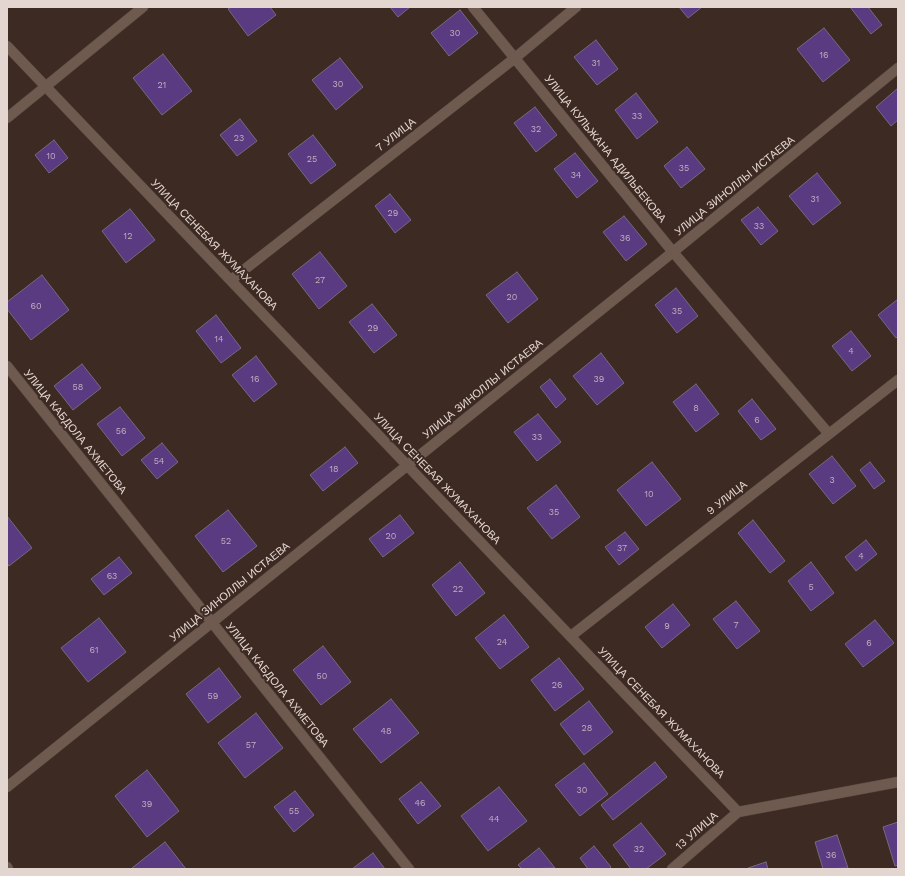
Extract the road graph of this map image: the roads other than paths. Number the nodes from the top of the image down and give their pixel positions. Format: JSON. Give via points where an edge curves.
{"nodes":[{"id":1,"x":143,"y":7,"type":"edge"},
{"id":2,"x":473,"y":7,"type":"edge"},
{"id":3,"x":576,"y":7,"type":"edge"},
{"id":4,"x":7,"y":46,"type":"edge"},
{"id":5,"x":514,"y":58,"type":"junction"},
{"id":6,"x":898,"y":68,"type":"edge"},
{"id":7,"x":46,"y":86,"type":"junction"},
{"id":8,"x":7,"y":118,"type":"edge"},
{"id":9,"x":673,"y":252,"type":"junction"},
{"id":10,"x":231,"y":280,"type":"junction"},
{"id":11,"x":7,"y":366,"type":"edge"},
{"id":12,"x":898,"y":380,"type":"edge"},
{"id":13,"x":829,"y":434,"type":"junction"},
{"id":14,"x":408,"y":465,"type":"junction"},
{"id":15,"x":212,"y":622,"type":"junction"},
{"id":16,"x":571,"y":636,"type":"junction"},
{"id":17,"x":898,"y":780,"type":"edge"},
{"id":18,"x":7,"y":787,"type":"edge"},
{"id":19,"x":738,"y":812,"type":"junction"},
{"id":20,"x":409,"y":869,"type":"edge"},
{"id":21,"x":672,"y":869,"type":"edge"}],
"edges":[{"from":1,"to":7,"type":"street"},
{"from":2,"to":5,"type":"street","name":"УЛИЦА КУЛЬЖАНА АДИЛЬБЕКОВА"},
{"from":3,"to":5,"type":"street","name":"7 УЛИЦА"},
{"from":4,"to":7,"type":"street","name":"УЛИЦА СЕНЕБАЯ ЖУМАХАНОВА"},
{"from":5,"to":9,"type":"street","name":"УЛИЦА КУЛЬЖАНА АДИЛЬБЕКОВА"},
{"from":5,"to":10,"type":"street","name":"7 УЛИЦА"},
{"from":6,"to":9,"type":"street","name":"УЛИЦА ЗИНОЛЛЫ ИСТАЕВА"},
{"from":7,"to":8,"type":"street"},
{"from":7,"to":10,"type":"street","name":"УЛИЦА СЕНЕБАЯ ЖУМАХАНОВА"},
{"from":9,"to":13,"type":"street","name":"УЛИЦА КУЛЬЖАНА АДИЛЬБЕКОВА"},
{"from":9,"to":14,"type":"street","name":"УЛИЦА ЗИНОЛЛЫ ИСТАЕВА"},
{"from":10,"to":14,"type":"street","name":"УЛИЦА СЕНЕБАЯ ЖУМАХАНОВА"},
{"from":11,"to":15,"type":"street","name":"УЛИЦА КАБДОЛА АХМЕТОВА"},
{"from":12,"to":13,"type":"street","name":"9 УЛИЦА"},
{"from":13,"to":16,"type":"street","name":"9 УЛИЦА"},
{"from":14,"to":15,"type":"street","name":"УЛИЦА ЗИНОЛЛЫ ИСТАЕВА"},
{"from":14,"to":16,"type":"street","name":"УЛИЦА СЕНЕБАЯ ЖУМАХАНОВА"},
{"from":15,"to":18,"type":"street","name":"УЛИЦА ЗИНОЛЛЫ ИСТАЕВА"},
{"from":15,"to":20,"type":"street","name":"УЛИЦА КАБДОЛА АХМЕТОВА"},
{"from":16,"to":19,"type":"street","name":"УЛИЦА СЕНЕБАЯ ЖУМАХАНОВА"},
{"from":17,"to":19,"type":"street"},
{"from":19,"to":21,"type":"street","name":"13 УЛИЦА"}]}
